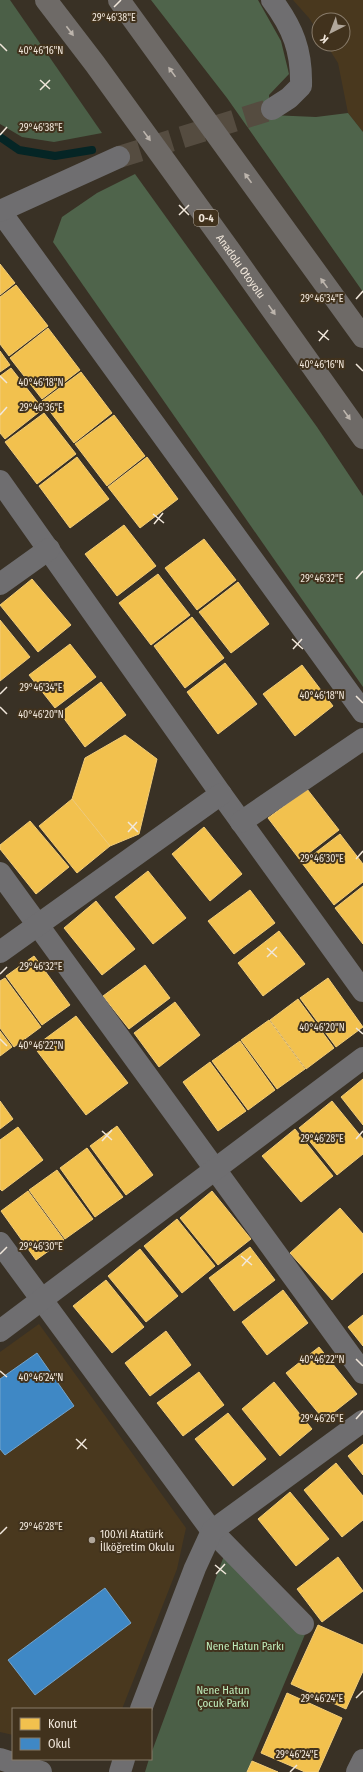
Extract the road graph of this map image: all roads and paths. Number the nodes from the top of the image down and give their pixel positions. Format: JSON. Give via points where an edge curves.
{"nodes":[{"id":1,"x":46,"y":0,"type":"edge"},
{"id":2,"x":119,"y":0,"type":"edge"},
{"id":3,"x":272,"y":0,"type":"edge"},
{"id":4,"x":272,"y":109,"type":"tunnel mouth"},
{"id":5,"x":119,"y":157,"type":"tunnel mouth"},
{"id":6,"x":0,"y":211,"type":"edge"},
{"id":7,"x":363,"y":338,"type":"edge"},
{"id":8,"x":363,"y":438,"type":"edge"},
{"id":9,"x":0,"y":481,"type":"edge"},
{"id":10,"x":49,"y":549,"type":"junction"},
{"id":11,"x":0,"y":584,"type":"edge"},
{"id":12,"x":363,"y":712,"type":"edge"},
{"id":13,"x":363,"y":738,"type":"edge"},
{"id":14,"x":221,"y":794,"type":"junction"},
{"id":15,"x":241,"y":822,"type":"junction"},
{"id":16,"x":0,"y":873,"type":"edge"},
{"id":17,"x":37,"y":925,"type":"junction"},
{"id":18,"x":0,"y":952,"type":"edge"},
{"id":19,"x":363,"y":991,"type":"edge"},
{"id":20,"x":363,"y":1058,"type":"edge"},
{"id":21,"x":215,"y":1171,"type":"junction"},
{"id":22,"x":0,"y":1243,"type":"edge"},
{"id":23,"x":41,"y":1301,"type":"junction"},
{"id":24,"x":0,"y":1331,"type":"edge"},
{"id":25,"x":363,"y":1372,"type":"edge"},
{"id":26,"x":363,"y":1421,"type":"edge"},
{"id":27,"x":212,"y":1531,"type":"junction"},
{"id":28,"x":303,"y":1624,"type":"dead end"},
{"id":29,"x":141,"y":1708,"type":"edge"},
{"id":30,"x":0,"y":1759,"type":"edge"},
{"id":31,"x":124,"y":1760,"type":"edge"},
{"id":32,"x":363,"y":1760,"type":"edge"},
{"id":33,"x":41,"y":1772,"type":"edge"},
{"id":34,"x":120,"y":1772,"type":"edge"},
{"id":35,"x":357,"y":1772,"type":"edge"}],
"edges":[{"from":1,"to":8,"type":"highway","name":"Anadolu Otoyolu","number":"O-4","one_way":true,"via":[[213,227]]},
{"from":7,"to":2,"type":"highway","one_way":true},
{"from":3,"to":4,"type":"street","via":[[284,16],[298,44],[302,68],[301,86]]},
{"from":5,"to":6,"type":"street"},
{"from":6,"to":12,"type":"street"},
{"from":9,"to":10,"type":"street"},
{"from":10,"to":11,"type":"street"},
{"from":10,"to":14,"type":"street"},
{"from":13,"to":15,"type":"street"},
{"from":14,"to":15,"type":"street"},
{"from":14,"to":17,"type":"street"},
{"from":15,"to":19,"type":"street"},
{"from":16,"to":17,"type":"street"},
{"from":17,"to":18,"type":"street"},
{"from":17,"to":21,"type":"street"},
{"from":20,"to":21,"type":"street"},
{"from":21,"to":23,"type":"street"},
{"from":21,"to":25,"type":"street"},
{"from":22,"to":23,"type":"street"},
{"from":23,"to":24,"type":"street"},
{"from":23,"to":27,"type":"street"},
{"from":26,"to":27,"type":"street"},
{"from":27,"to":28,"type":"street"},
{"from":27,"to":29,"type":"street","via":[[195,1568]]},
{"from":30,"to":33,"type":"street"},
{"from":31,"to":34,"type":"street"},
{"from":32,"to":35,"type":"street"}]}
